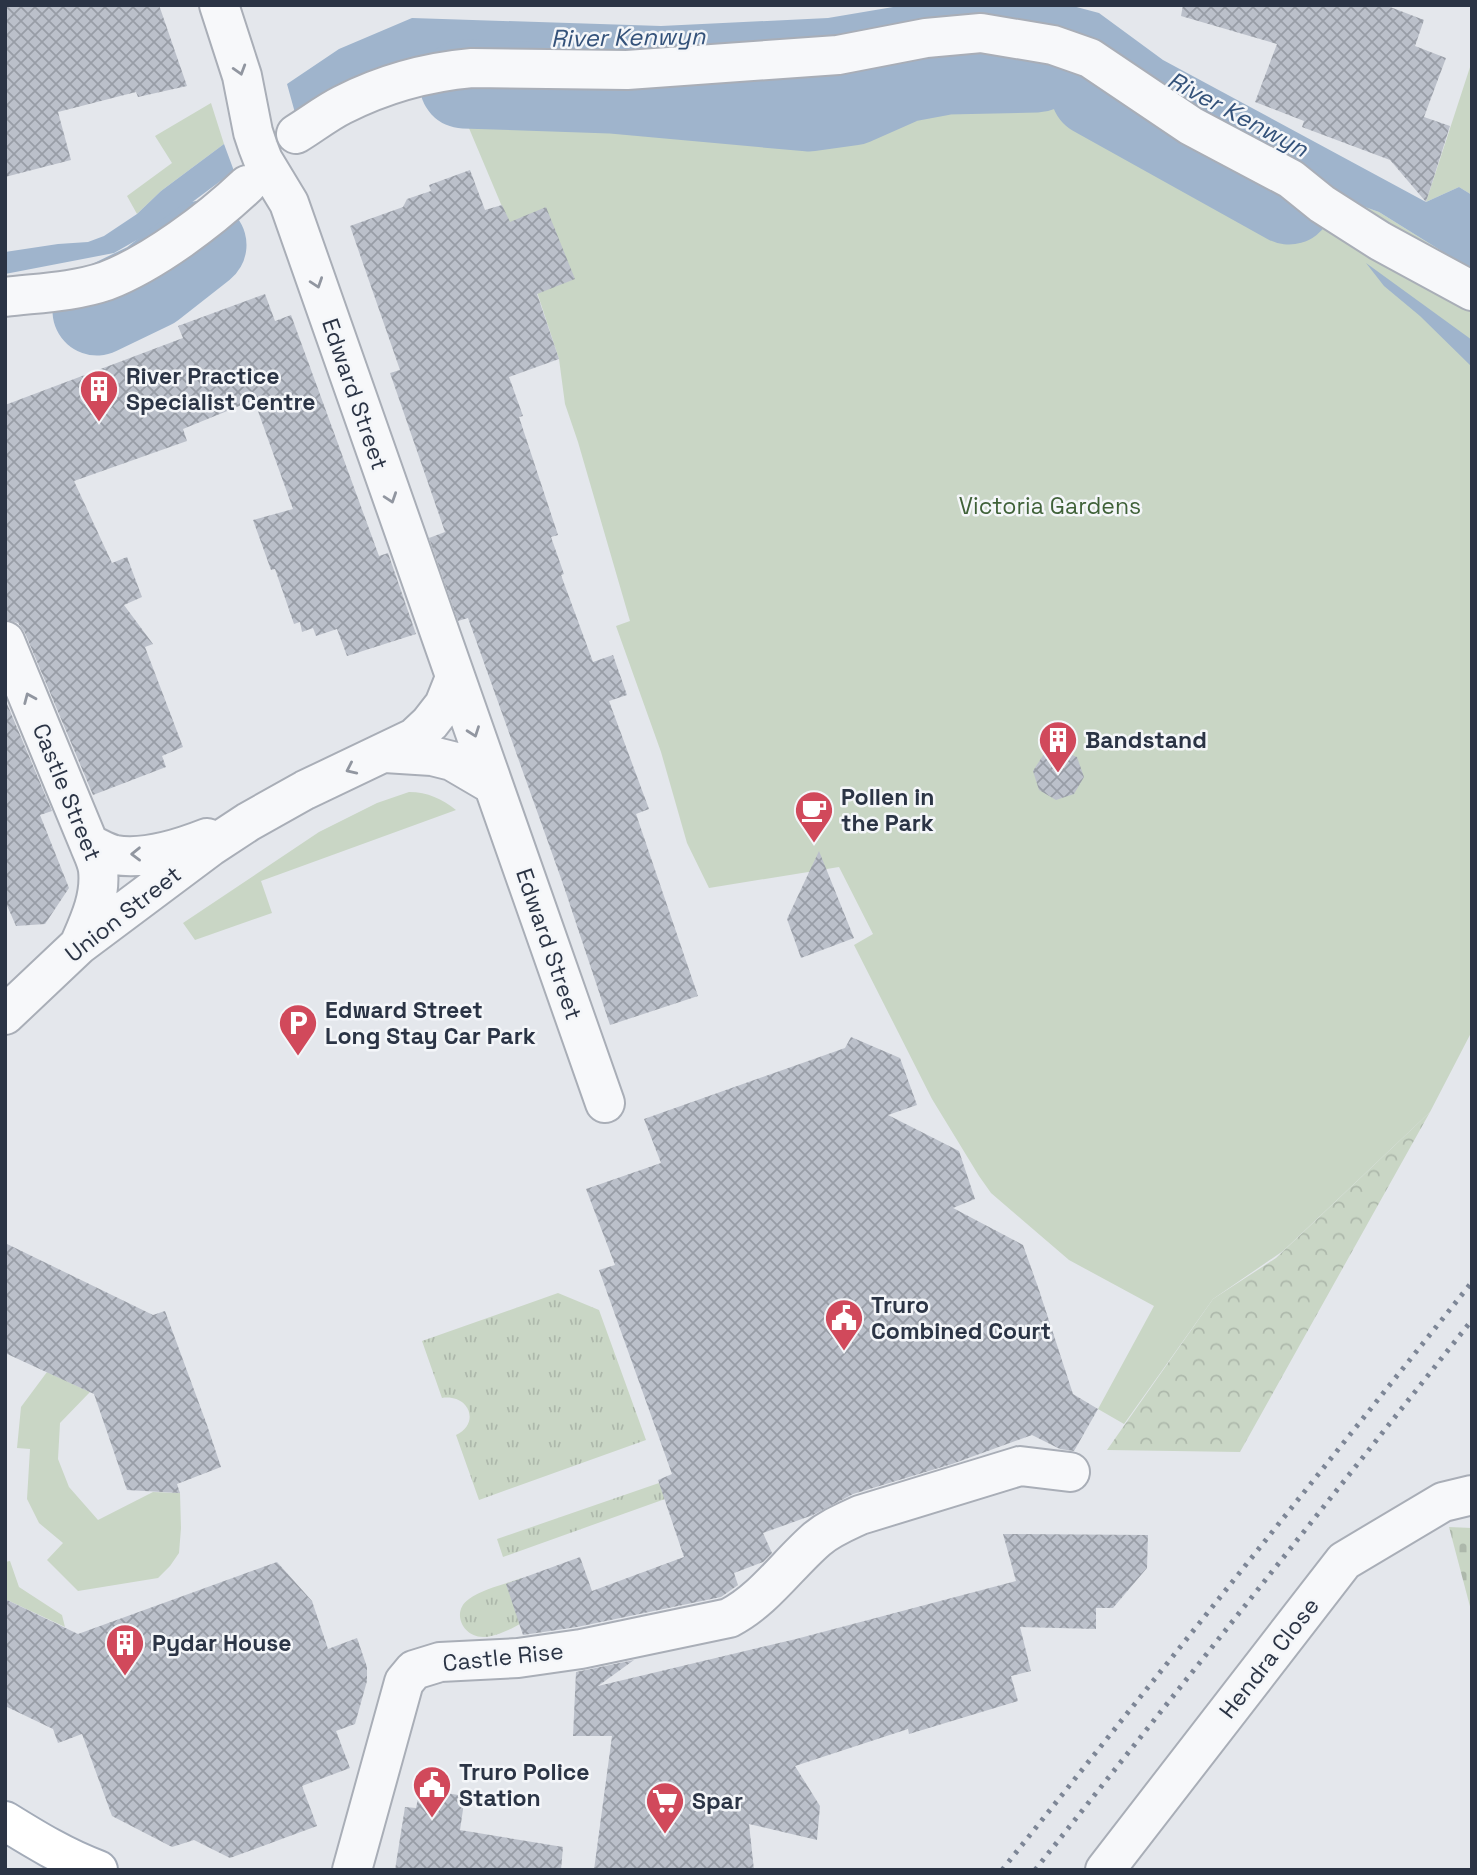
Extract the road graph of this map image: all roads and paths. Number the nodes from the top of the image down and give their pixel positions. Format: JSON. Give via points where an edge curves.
{"nodes":[{"id":1,"x":219,"y":5,"type":"edge"},
{"id":2,"x":296,"y":134,"type":"dead end"},
{"id":3,"x":247,"y":185,"type":"dead end"},
{"id":4,"x":1472,"y":291,"type":"edge"},
{"id":5,"x":5,"y":297,"type":"edge"},
{"id":6,"x":5,"y":641,"type":"edge"},
{"id":7,"x":454,"y":680,"type":"junction"},
{"id":8,"x":385,"y":753,"type":"junction"},
{"id":9,"x":493,"y":785,"type":"junction"},
{"id":10,"x":248,"y":822,"type":"junction"},
{"id":11,"x":89,"y":844,"type":"junction"},
{"id":12,"x":79,"y":945,"type":"junction"},
{"id":13,"x":5,"y":1015,"type":"edge"},
{"id":14,"x":605,"y":1103,"type":"dead end"},
{"id":15,"x":1069,"y":1472,"type":"dead end"},
{"id":16,"x":1472,"y":1496,"type":"edge"},
{"id":17,"x":5,"y":1821,"type":"edge"},
{"id":18,"x":97,"y":1870,"type":"edge"},
{"id":19,"x":352,"y":1870,"type":"edge"},
{"id":20,"x":1105,"y":1870,"type":"edge"}],
"edges":[{"from":1,"to":7,"type":"street","name":"Edward Street","one_way":true,"via":[[242,76],[253,132],[263,160],[289,203]]},
{"from":2,"to":4,"type":"street","via":[[357,98],[406,79],[447,70],[628,70],[838,55],[981,33],[1053,45],[1090,58],[1191,126],[1291,179],[1380,241]]},
{"from":3,"to":5,"type":"street","via":[[186,235],[105,281]]},
{"from":11,"to":6,"type":"street","name":"Castle Street","one_way":true},
{"from":7,"to":8,"type":"street","name":"Union Street","via":[[430,723],[414,738]]},
{"from":7,"to":9,"type":"street","name":"Edward Street","one_way":true},
{"from":8,"to":9,"type":"street","via":[[432,755]]},
{"from":8,"to":10,"type":"street","name":"Union Street","one_way":true},
{"from":9,"to":14,"type":"street","name":"Edward Street"},
{"from":10,"to":11,"type":"street","name":"Union Street","one_way":true,"via":[[143,855],[114,855]]},
{"from":10,"to":12,"type":"street","name":"Union Street"},
{"from":11,"to":12,"type":"street","name":"Castle Street","via":[[98,869],[97,895]]},
{"from":12,"to":13,"type":"street","name":"Union Street"},
{"from":15,"to":19,"type":"street","name":"Castle Rise","via":[[1020,1466],[839,1524],[729,1618],[581,1649],[440,1662],[414,1670],[404,1682]]},
{"from":16,"to":20,"type":"street","name":"Hendra Close","via":[[1443,1502],[1344,1562]]},
{"from":17,"to":18,"type":"main road"}]}
